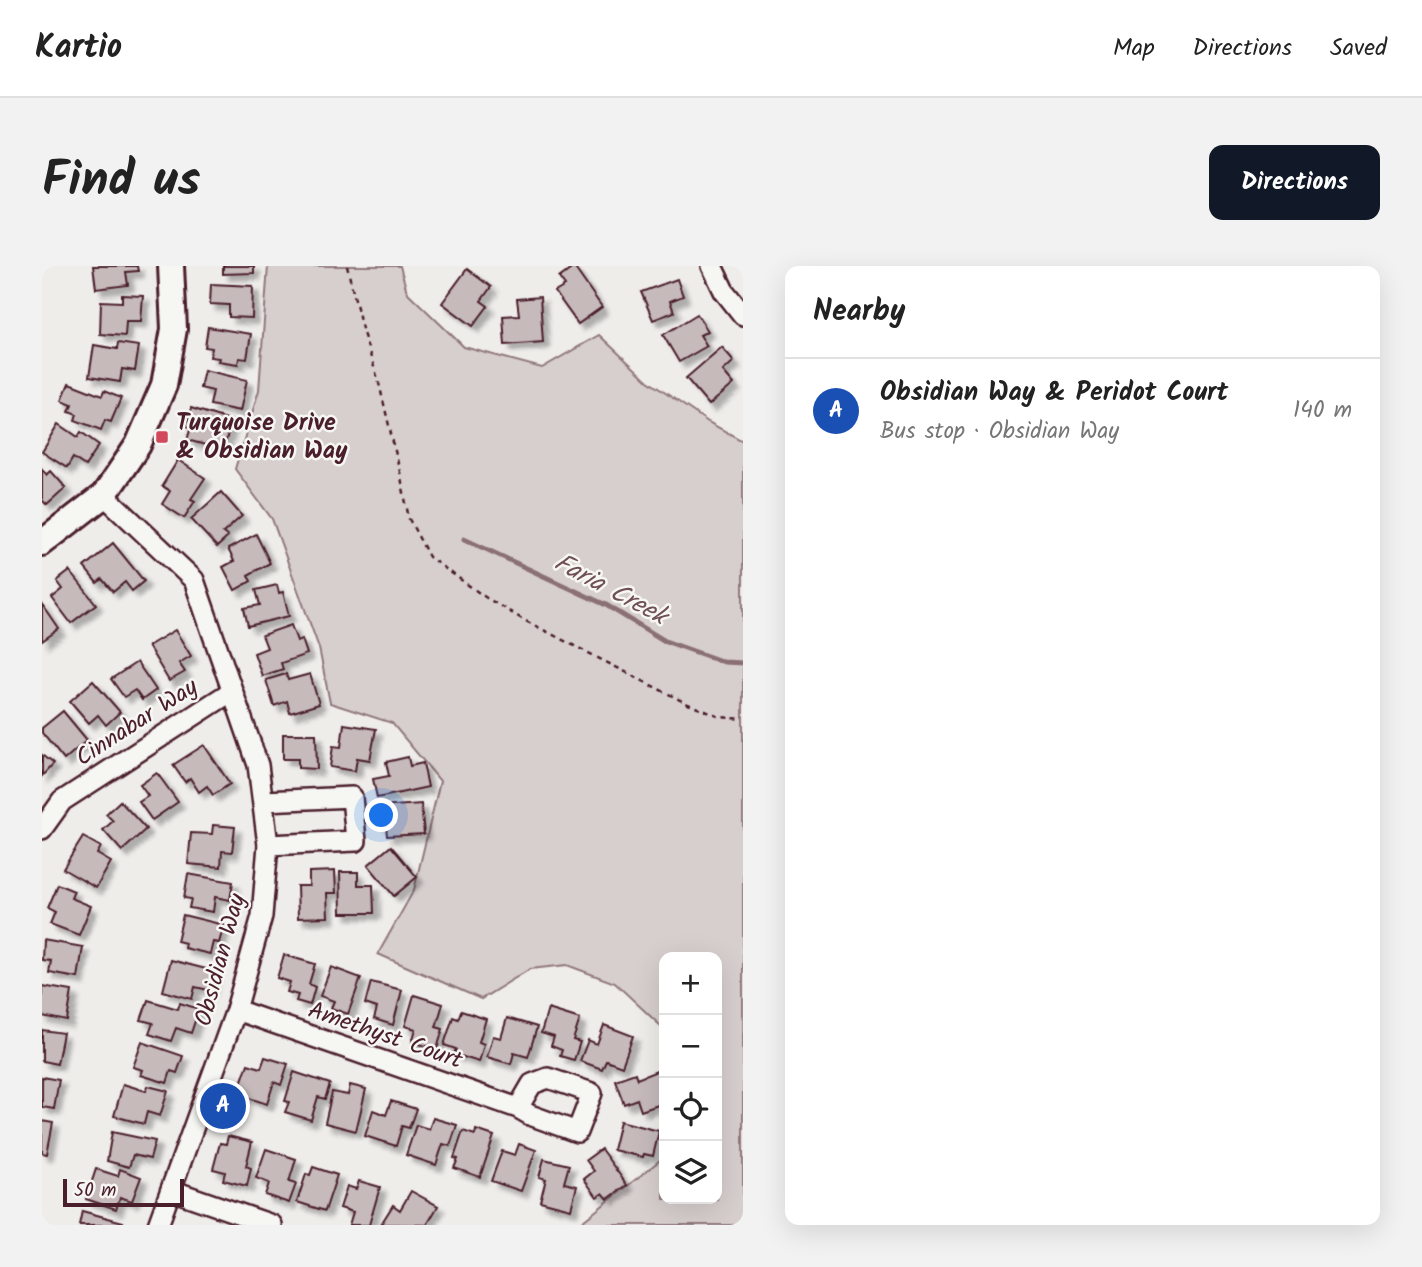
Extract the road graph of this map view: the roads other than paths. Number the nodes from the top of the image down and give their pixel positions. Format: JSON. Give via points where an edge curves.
{"nodes":[{"id":1,"x":171,"y":266,"type":"edge"},
{"id":2,"x":712,"y":266,"type":"edge"},
{"id":3,"x":743,"y":316,"type":"edge"},
{"id":4,"x":104,"y":495,"type":"junction"},
{"id":5,"x":42,"y":543,"type":"edge"},
{"id":6,"x":232,"y":691,"type":"junction"},
{"id":7,"x":264,"y":801,"type":"junction"},
{"id":8,"x":42,"y":829,"type":"edge"},
{"id":9,"x":268,"y":845,"type":"junction"},
{"id":10,"x":236,"y":1010,"type":"junction"},
{"id":11,"x":518,"y":1108,"type":"dead end"},
{"id":12,"x":171,"y":1190,"type":"junction"},
{"id":13,"x":158,"y":1225,"type":"edge"},
{"id":14,"x":272,"y":1225,"type":"edge"}],
"edges":[{"from":1,"to":4,"type":"street","via":[[174,329],[164,385],[138,445]]},
{"from":2,"to":3,"type":"street"},
{"from":4,"to":5,"type":"street"},
{"from":4,"to":6,"type":"street","name":"Obsidian Way","via":[[194,580]]},
{"from":6,"to":7,"type":"street","name":"Obsidian Way","via":[[258,765]]},
{"from":6,"to":8,"type":"street","name":"Cinnabar Way","via":[[62,801]]},
{"from":7,"to":9,"type":"street","name":"Obsidian Way"},
{"from":7,"to":9,"type":"street","via":[[352,797],[356,841]]},
{"from":9,"to":10,"type":"street","name":"Obsidian Way","via":[[262,916]]},
{"from":10,"to":11,"type":"street","name":"Amethyst Court"},
{"from":10,"to":12,"type":"street","name":"Obsidian Way"},
{"from":12,"to":13,"type":"street","name":"Obsidian Way"},
{"from":12,"to":14,"type":"street"}]}
